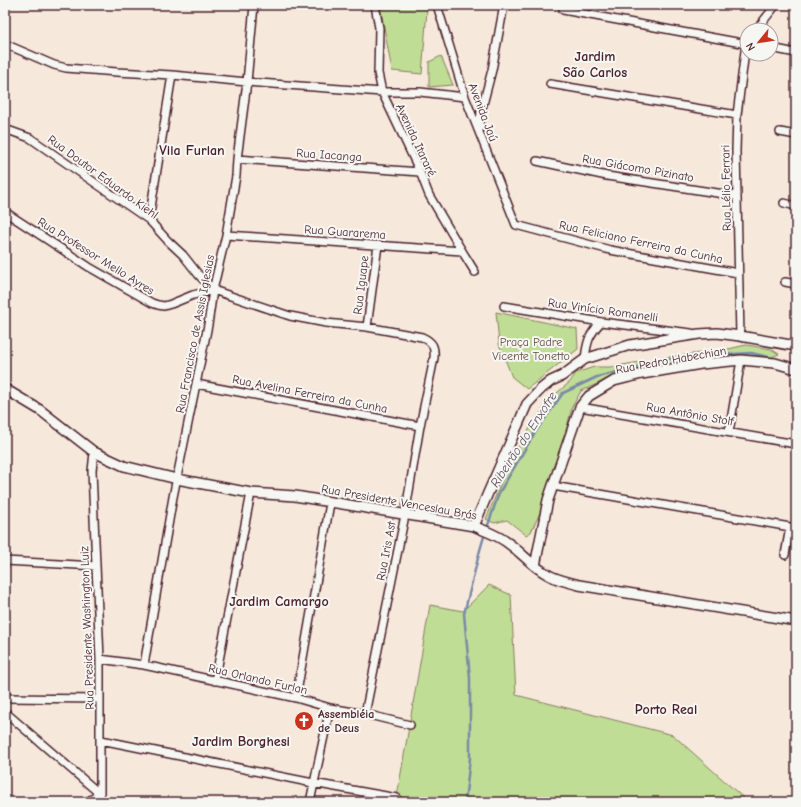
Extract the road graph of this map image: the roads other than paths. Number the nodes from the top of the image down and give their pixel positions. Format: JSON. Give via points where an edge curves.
{"nodes":[{"id":1,"x":254,"y":5,"type":"edge"},
{"id":2,"x":375,"y":5,"type":"edge"},
{"id":3,"x":437,"y":5,"type":"edge"},
{"id":4,"x":504,"y":5,"type":"edge"},
{"id":5,"x":776,"y":5,"type":"edge"},
{"id":6,"x":563,"y":10,"type":"dead end"},
{"id":7,"x":762,"y":22,"type":"edge"},
{"id":8,"x":739,"y":42,"type":"edge"},
{"id":9,"x":5,"y":44,"type":"edge"},
{"id":10,"x":779,"y":50,"type":"edge"},
{"id":11,"x":796,"y":53,"type":"edge"},
{"id":12,"x":744,"y":62,"type":"edge"},
{"id":13,"x":172,"y":75,"type":"junction"},
{"id":14,"x":247,"y":82,"type":"junction"},
{"id":15,"x":550,"y":84,"type":"dead end"},
{"id":16,"x":382,"y":92,"type":"junction"},
{"id":17,"x":465,"y":97,"type":"junction"},
{"id":18,"x":737,"y":116,"type":"junction"},
{"id":19,"x":5,"y":129,"type":"edge"},
{"id":20,"x":479,"y":132,"type":"junction"},
{"id":21,"x":780,"y":132,"type":"dead end"},
{"id":22,"x":796,"y":135,"type":"edge"},
{"id":23,"x":237,"y":159,"type":"junction"},
{"id":24,"x":537,"y":161,"type":"dead end"},
{"id":25,"x":420,"y":172,"type":"junction"},
{"id":26,"x":737,"y":196,"type":"junction"},
{"id":27,"x":784,"y":203,"type":"dead end"},
{"id":28,"x":796,"y":206,"type":"edge"},
{"id":29,"x":5,"y":212,"type":"edge"},
{"id":30,"x":149,"y":220,"type":"junction"},
{"id":31,"x":516,"y":225,"type":"joint"},
{"id":32,"x":226,"y":235,"type":"junction"},
{"id":33,"x":378,"y":245,"type":"junction"},
{"id":34,"x":462,"y":251,"type":"junction"},
{"id":35,"x":475,"y":272,"type":"dead end"},
{"id":36,"x":738,"y":273,"type":"junction"},
{"id":37,"x":786,"y":282,"type":"dead end"},
{"id":38,"x":796,"y":284,"type":"edge"},
{"id":39,"x":213,"y":290,"type":"junction"},
{"id":40,"x":504,"y":306,"type":"dead end"},
{"id":41,"x":601,"y":322,"type":"junction"},
{"id":42,"x":367,"y":327,"type":"junction"},
{"id":43,"x":699,"y":334,"type":"junction"},
{"id":44,"x":740,"y":336,"type":"junction"},
{"id":45,"x":796,"y":346,"type":"edge"},
{"id":46,"x":585,"y":359,"type":"junction"},
{"id":47,"x":741,"y":360,"type":"junction"},
{"id":48,"x":796,"y":370,"type":"edge"},
{"id":49,"x":196,"y":384,"type":"junction"},
{"id":50,"x":5,"y":389,"type":"edge"},
{"id":51,"x":580,"y":407,"type":"junction"},
{"id":52,"x":420,"y":426,"type":"junction"},
{"id":53,"x":729,"y":432,"type":"junction"},
{"id":54,"x":796,"y":444,"type":"edge"},
{"id":55,"x":94,"y":452,"type":"junction"},
{"id":56,"x":177,"y":479,"type":"junction"},
{"id":57,"x":553,"y":486,"type":"junction"},
{"id":58,"x":251,"y":493,"type":"junction"},
{"id":59,"x":330,"y":503,"type":"junction"},
{"id":60,"x":405,"y":515,"type":"junction"},
{"id":61,"x":793,"y":527,"type":"edge"},
{"id":62,"x":478,"y":528,"type":"junction"},
{"id":63,"x":785,"y":555,"type":"dead end"},
{"id":64,"x":5,"y":560,"type":"edge"},
{"id":65,"x":96,"y":566,"type":"junction"},
{"id":66,"x":535,"y":566,"type":"junction"},
{"id":67,"x":796,"y":621,"type":"edge"},
{"id":68,"x":100,"y":659,"type":"junction"},
{"id":69,"x":144,"y":666,"type":"junction"},
{"id":70,"x":215,"y":681,"type":"junction"},
{"id":71,"x":5,"y":698,"type":"edge"},
{"id":72,"x":296,"y":698,"type":"junction"},
{"id":73,"x":100,"y":699,"type":"junction"},
{"id":74,"x":330,"y":708,"type":"junction"},
{"id":75,"x":5,"y":712,"type":"edge"},
{"id":76,"x":365,"y":714,"type":"junction"},
{"id":77,"x":410,"y":725,"type":"dead end"},
{"id":78,"x":100,"y":740,"type":"junction"},
{"id":79,"x":313,"y":783,"type":"junction"},
{"id":80,"x":100,"y":794,"type":"junction"},
{"id":81,"x":397,"y":798,"type":"dead end"},
{"id":82,"x":87,"y":802,"type":"edge"},
{"id":83,"x":100,"y":802,"type":"edge"},
{"id":84,"x":310,"y":802,"type":"edge"}],
"edges":[{"from":1,"to":14,"type":"street","name":"Rua Francisco de Assis Iglesias"},
{"from":2,"to":16,"type":"street","name":"Avenida Itararé","via":[[379,28],[378,73]]},
{"from":3,"to":17,"type":"street","name":"Avenida Jaú"},
{"from":4,"to":20,"type":"street"},
{"from":5,"to":7,"type":"street"},
{"from":6,"to":8,"type":"street"},
{"from":9,"to":13,"type":"street","via":[[54,65]]},
{"from":10,"to":11,"type":"street"},
{"from":12,"to":18,"type":"street","name":"Rua Lélio Ferrari"},
{"from":13,"to":14,"type":"street"},
{"from":13,"to":30,"type":"street"},
{"from":14,"to":16,"type":"street"},
{"from":14,"to":23,"type":"street","name":"Rua Francisco de Assis Iglesias"},
{"from":15,"to":18,"type":"street"},
{"from":16,"to":17,"type":"street","via":[[420,92]]},
{"from":16,"to":25,"type":"street","name":"Avenida Itararé"},
{"from":17,"to":20,"type":"street","name":"Avenida Jaú"},
{"from":18,"to":26,"type":"street","name":"Rua Lélio Ferrari"},
{"from":19,"to":30,"type":"street","name":"Rua Doutor Eduardo Kiehl","via":[[30,138]]},
{"from":20,"to":31,"type":"street","name":"Avenida Jaú"},
{"from":21,"to":22,"type":"street"},
{"from":23,"to":25,"type":"street","name":"Rua Iacanga"},
{"from":23,"to":32,"type":"street","name":"Rua Francisco de Assis Iglesias"},
{"from":24,"to":26,"type":"street","name":"Rua Giácomo Pizinato","via":[[607,176]]},
{"from":25,"to":34,"type":"street","name":"Avenida Itararé","via":[[429,195]]},
{"from":26,"to":36,"type":"street","name":"Rua Lélio Ferrari"},
{"from":27,"to":28,"type":"street"},
{"from":29,"to":39,"type":"street","name":"Rua Professor Mello Ayres","via":[[88,267],[152,303],[164,306]]},
{"from":30,"to":39,"type":"street","name":"Rua Doutor Eduardo Kiehl"},
{"from":31,"to":36,"type":"street","name":"Rua Feliciano Ferreira da Cunha","via":[[610,250]]},
{"from":32,"to":33,"type":"street","name":"Rua Guararema"},
{"from":32,"to":39,"type":"street","name":"Rua Francisco de Assis Iglesias"},
{"from":33,"to":34,"type":"street","name":"Rua Guararema"},
{"from":33,"to":42,"type":"street","name":"Rua Iguape"},
{"from":34,"to":35,"type":"street","name":"Avenida Itararé"},
{"from":36,"to":44,"type":"street","name":"Rua Lélio Ferrari"},
{"from":37,"to":38,"type":"street"},
{"from":39,"to":42,"type":"street","via":[[290,316]]},
{"from":39,"to":49,"type":"street","name":"Rua Francisco de Assis Iglesias"},
{"from":40,"to":41,"type":"street","name":"Rua Vinício Romanelli"},
{"from":41,"to":43,"type":"street","name":"Rua Vinício Romanelli"},
{"from":41,"to":46,"type":"street","via":[[589,337]]},
{"from":42,"to":52,"type":"street","name":"Rua Iris Ast","via":[[422,338],[432,345],[434,358]]},
{"from":43,"to":44,"type":"street","name":"Rua Pedro Habechian"},
{"from":43,"to":46,"type":"street","name":"Rua Pedro Habechian","via":[[630,345]]},
{"from":44,"to":45,"type":"street","name":"Rua Pedro Habechian"},
{"from":46,"to":62,"type":"street","name":"Rua Pedro Habechian","via":[[551,381],[528,404],[488,493]]},
{"from":47,"to":48,"type":"street","name":"Rua Pedro Habechian","via":[[775,363]]},
{"from":47,"to":51,"type":"street","name":"Rua Pedro Habechian","via":[[642,374],[614,381],[589,396]]},
{"from":47,"to":53,"type":"street"},
{"from":49,"to":52,"type":"street","name":"Rua Avelina Ferreira da Cunha"},
{"from":49,"to":56,"type":"street","name":"Rua Francisco de Assis Iglesias"},
{"from":50,"to":55,"type":"street","name":"Rua Presidente Venceslau Brás","via":[[40,410]]},
{"from":51,"to":53,"type":"street","name":"Rua Antônio Stolf"},
{"from":51,"to":57,"type":"street","name":"Rua Pedro Habechian"},
{"from":52,"to":60,"type":"street","name":"Rua Iris Ast"},
{"from":53,"to":54,"type":"street","name":"Rua Antônio Stolf"},
{"from":55,"to":56,"type":"street","name":"Rua Presidente Venceslau Brás","via":[[124,466]]},
{"from":55,"to":65,"type":"street","name":"Rua Presidente Washington Luiz","via":[[92,471]]},
{"from":56,"to":58,"type":"street","name":"Rua Presidente Venceslau Brás"},
{"from":56,"to":69,"type":"street","name":"Rua Francisco de Assis Iglesias"},
{"from":57,"to":61,"type":"street"},
{"from":57,"to":66,"type":"street","name":"Rua Pedro Habechian"},
{"from":58,"to":59,"type":"street","name":"Rua Presidente Venceslau Brás","via":[[295,496]]},
{"from":58,"to":70,"type":"street"},
{"from":59,"to":60,"type":"street","name":"Rua Presidente Venceslau Brás"},
{"from":59,"to":72,"type":"street"},
{"from":60,"to":62,"type":"street","name":"Rua Presidente Venceslau Brás"},
{"from":60,"to":76,"type":"street","name":"Rua Iris Ast"},
{"from":61,"to":63,"type":"street"},
{"from":62,"to":66,"type":"street","name":"Rua Presidente Venceslau Brás","via":[[495,534]]},
{"from":64,"to":65,"type":"street"},
{"from":65,"to":68,"type":"street","name":"Rua Presidente Washington Luiz"},
{"from":66,"to":67,"type":"street","name":"Rua Presidente Venceslau Brás","via":[[547,575],[579,585]]},
{"from":68,"to":69,"type":"street","name":"Rua Orlando Furlan"},
{"from":68,"to":73,"type":"street","name":"Rua Presidente Washington Luiz"},
{"from":69,"to":70,"type":"street","name":"Rua Orlando Furlan"},
{"from":70,"to":72,"type":"street","name":"Rua Orlando Furlan"},
{"from":71,"to":73,"type":"street"},
{"from":72,"to":74,"type":"street","name":"Rua Orlando Furlan"},
{"from":73,"to":78,"type":"street","name":"Rua Presidente Washington Luiz"},
{"from":74,"to":76,"type":"street","name":"Rua Orlando Furlan"},
{"from":74,"to":79,"type":"street"},
{"from":75,"to":80,"type":"street"},
{"from":76,"to":77,"type":"street","name":"Rua Orlando Furlan"},
{"from":78,"to":79,"type":"street"},
{"from":78,"to":80,"type":"street","name":"Rua Presidente Washington Luiz"},
{"from":79,"to":81,"type":"street"},
{"from":79,"to":84,"type":"street"},
{"from":80,"to":82,"type":"street"},
{"from":80,"to":83,"type":"street","name":"Rua Presidente Washington Luiz"}]}
